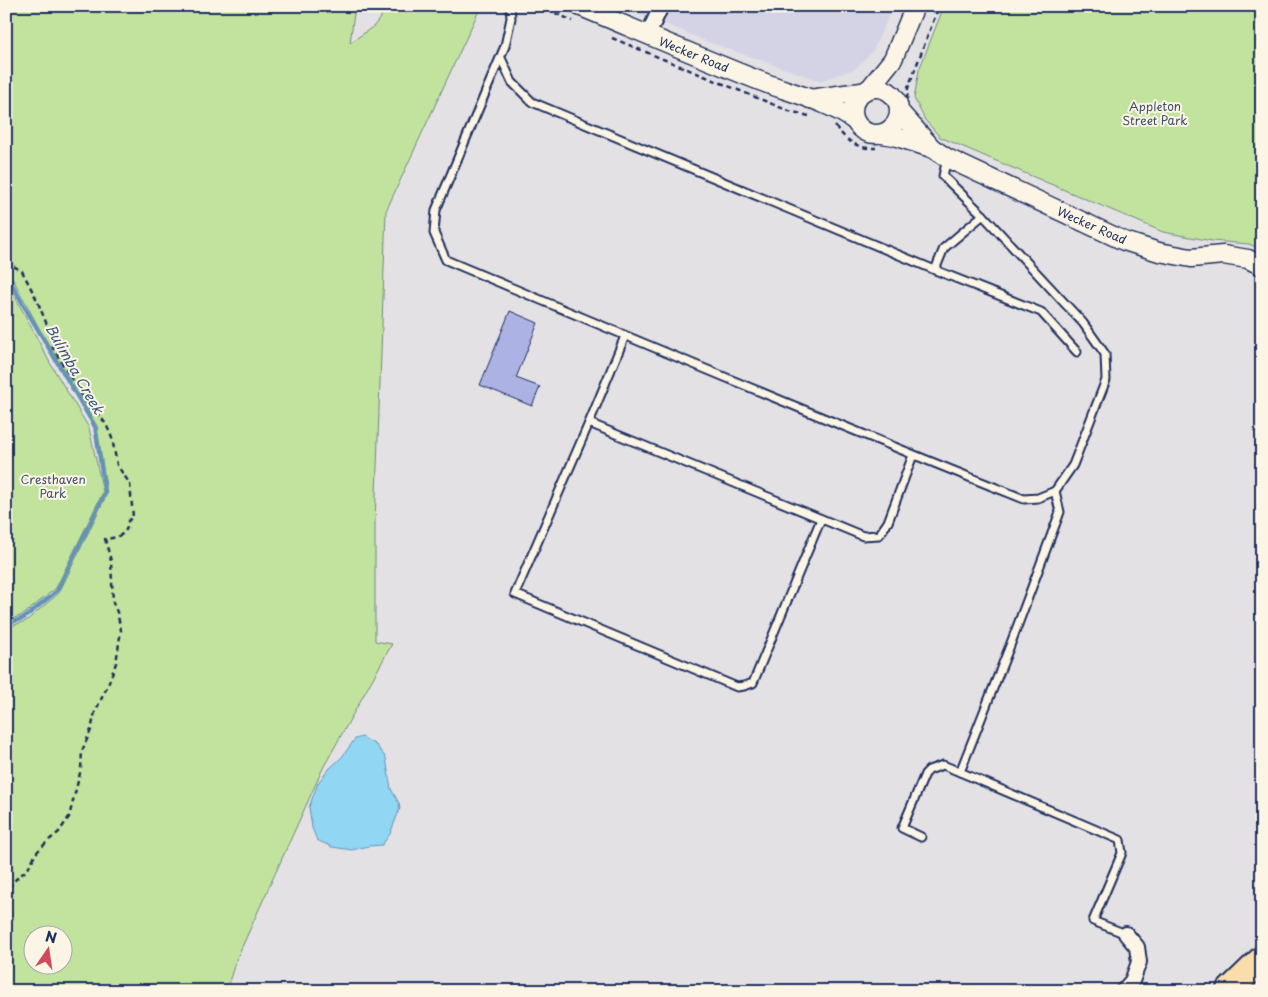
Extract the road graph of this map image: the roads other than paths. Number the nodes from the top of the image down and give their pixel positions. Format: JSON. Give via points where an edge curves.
{"nodes":[{"id":1,"x":510,"y":6,"type":"edge"},
{"id":2,"x":579,"y":6,"type":"edge"},
{"id":3,"x":661,"y":6,"type":"edge"},
{"id":4,"x":915,"y":6,"type":"edge"},
{"id":5,"x":648,"y":35,"type":"junction"},
{"id":6,"x":500,"y":58,"type":"junction"},
{"id":7,"x":893,"y":59,"type":"junction"},
{"id":8,"x":866,"y":91,"type":"junction"},
{"id":9,"x":810,"y":99,"type":"junction"},
{"id":10,"x":898,"y":105,"type":"junction"},
{"id":11,"x":855,"y":121,"type":"junction"},
{"id":12,"x":882,"y":134,"type":"junction"},
{"id":13,"x":932,"y":148,"type":"junction"},
{"id":14,"x":947,"y":158,"type":"junction"},
{"id":15,"x":983,"y":215,"type":"junction"},
{"id":16,"x":1262,"y":266,"type":"edge"},
{"id":17,"x":935,"y":270,"type":"junction"},
{"id":18,"x":625,"y":336,"type":"junction"},
{"id":19,"x":1077,"y":352,"type":"dead end"},
{"id":20,"x":589,"y":423,"type":"junction"},
{"id":21,"x":912,"y":455,"type":"junction"},
{"id":22,"x":1055,"y":491,"type":"junction"},
{"id":23,"x":821,"y":519,"type":"junction"},
{"id":24,"x":960,"y":772,"type":"junction"},
{"id":25,"x":921,"y":837,"type":"dead end"},
{"id":26,"x":1126,"y":934,"type":"joint"},
{"id":27,"x":1262,"y":959,"type":"edge"},
{"id":28,"x":1123,"y":991,"type":"edge"},
{"id":29,"x":1229,"y":991,"type":"edge"}],
"edges":[{"from":1,"to":6,"type":"lane","via":[[511,18]]},
{"from":2,"to":5,"type":"street","name":"Wecker Road"},
{"from":3,"to":5,"type":"street"},
{"from":4,"to":7,"type":"street"},
{"from":5,"to":9,"type":"street","name":"Wecker Road"},
{"from":6,"to":17,"type":"lane","via":[[512,82],[532,102]]},
{"from":6,"to":18,"type":"lane","via":[[436,210],[434,233],[446,260]]},
{"from":7,"to":8,"type":"street"},
{"from":7,"to":10,"type":"street"},
{"from":8,"to":9,"type":"street","name":"Wecker Road"},
{"from":8,"to":10,"type":"street","name":"Wecker Road","via":[[884,89],[891,93]]},
{"from":8,"to":11,"type":"street","via":[[853,106]]},
{"from":9,"to":11,"type":"street","name":"Wecker Road"},
{"from":10,"to":12,"type":"street","via":[[898,120]]},
{"from":10,"to":13,"type":"street","name":"Wecker Road"},
{"from":11,"to":12,"type":"street","name":"Wecker Road","via":[[866,132]]},
{"from":12,"to":13,"type":"street","name":"Wecker Road"},
{"from":13,"to":14,"type":"street","name":"Wecker Road"},
{"from":14,"to":15,"type":"lane","via":[[943,176]]},
{"from":14,"to":16,"type":"street","name":"Wecker Road","via":[[1124,241],[1191,258],[1223,255],[1248,259]]},
{"from":15,"to":17,"type":"lane","via":[[944,248]]},
{"from":15,"to":22,"type":"lane","via":[[1083,324],[1105,354],[1106,380],[1073,465]]},
{"from":17,"to":19,"type":"lane","via":[[1041,312]]},
{"from":18,"to":20,"type":"lane"},
{"from":18,"to":21,"type":"lane"},
{"from":20,"to":23,"type":"lane"},
{"from":20,"to":23,"type":"lane","via":[[515,594],[736,687],[753,683]]},
{"from":21,"to":22,"type":"lane","via":[[1024,499],[1038,498]]},
{"from":21,"to":23,"type":"lane","via":[[888,522],[879,535],[863,536]]},
{"from":22,"to":24,"type":"lane","via":[[1060,512]]},
{"from":24,"to":25,"type":"lane","via":[[943,765],[925,774],[902,828]]},
{"from":24,"to":26,"type":"lane","via":[[1120,840],[1122,853],[1093,920]]},
{"from":26,"to":28,"type":"street","via":[[1137,947],[1139,962],[1132,980]]},
{"from":27,"to":29,"type":"highway"}]}
